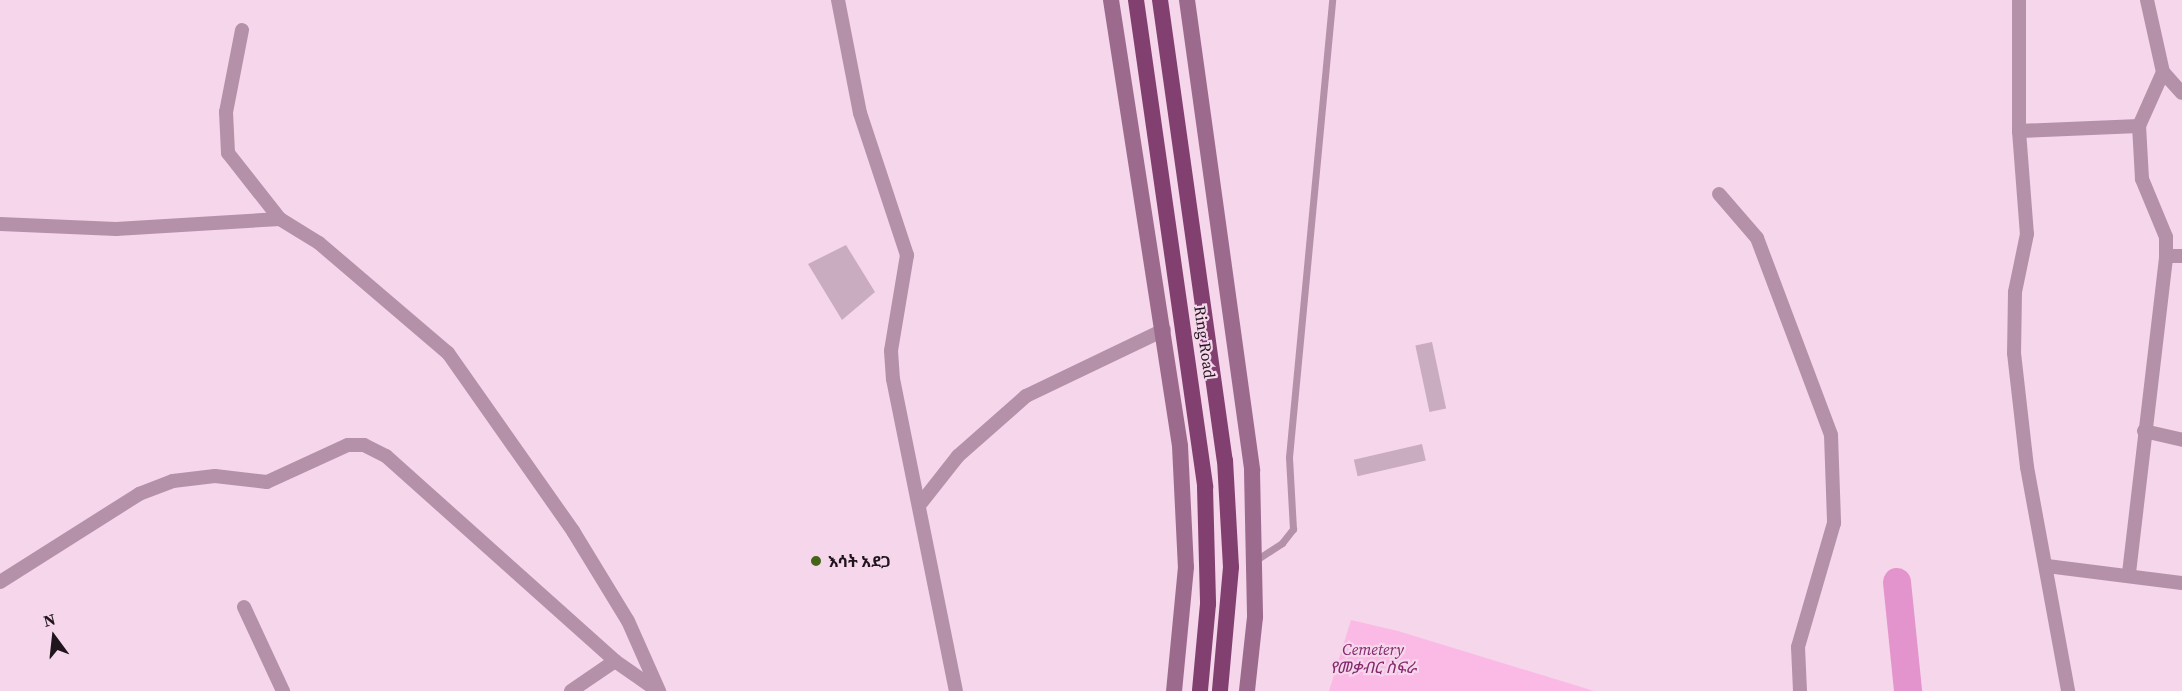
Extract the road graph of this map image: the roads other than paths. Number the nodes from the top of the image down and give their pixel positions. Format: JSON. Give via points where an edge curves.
{"nodes":[{"id":1,"x":838,"y":0,"type":"edge"},
{"id":2,"x":1111,"y":0,"type":"edge"},
{"id":3,"x":1136,"y":0,"type":"edge"},
{"id":4,"x":1160,"y":0,"type":"edge"},
{"id":5,"x":1187,"y":0,"type":"edge"},
{"id":6,"x":1332,"y":0,"type":"edge"},
{"id":7,"x":2019,"y":0,"type":"edge"},
{"id":8,"x":2147,"y":0,"type":"edge"},
{"id":9,"x":242,"y":30,"type":"dead end"},
{"id":10,"x":2163,"y":72,"type":"junction"},
{"id":11,"x":2182,"y":93,"type":"edge"},
{"id":12,"x":2139,"y":126,"type":"junction"},
{"id":13,"x":2019,"y":131,"type":"junction"},
{"id":14,"x":1719,"y":194,"type":"dead end"},
{"id":15,"x":280,"y":219,"type":"junction"},
{"id":16,"x":0,"y":224,"type":"edge"},
{"id":17,"x":2166,"y":256,"type":"junction"},
{"id":18,"x":2182,"y":256,"type":"edge"},
{"id":19,"x":1164,"y":330,"type":"junction"},
{"id":20,"x":2144,"y":431,"type":"junction"},
{"id":21,"x":2182,"y":440,"type":"edge"},
{"id":22,"x":921,"y":503,"type":"junction"},
{"id":23,"x":1256,"y":560,"type":"junction"},
{"id":24,"x":2047,"y":566,"type":"junction"},
{"id":25,"x":2129,"y":573,"type":"junction"},
{"id":26,"x":0,"y":582,"type":"edge"},
{"id":27,"x":2182,"y":583,"type":"edge"},
{"id":28,"x":244,"y":607,"type":"dead end"},
{"id":29,"x":615,"y":661,"type":"junction"},
{"id":30,"x":283,"y":691,"type":"edge"},
{"id":31,"x":571,"y":691,"type":"edge"},
{"id":32,"x":658,"y":691,"type":"edge"},
{"id":33,"x":956,"y":691,"type":"edge"},
{"id":34,"x":1174,"y":691,"type":"edge"},
{"id":35,"x":1200,"y":691,"type":"edge"},
{"id":36,"x":1220,"y":691,"type":"edge"},
{"id":37,"x":1247,"y":691,"type":"edge"},
{"id":38,"x":1800,"y":691,"type":"edge"},
{"id":39,"x":2068,"y":691,"type":"edge"}],
"edges":[{"from":1,"to":22,"type":"street","via":[[860,113],[907,255],[891,351],[892,380]]},
{"from":2,"to":19,"type":"main road"},
{"from":3,"to":35,"type":"highway","name":"Ring Road","via":[[1205,487],[1208,604]]},
{"from":4,"to":36,"type":"highway","name":"Ring Road","via":[[1229,501],[1229,605]]},
{"from":5,"to":23,"type":"main road","name":"Ring Road","via":[[1245,409]]},
{"from":6,"to":23,"type":"lane","via":[[1289,458],[1293,529],[1282,543]]},
{"from":7,"to":13,"type":"street"},
{"from":8,"to":10,"type":"street"},
{"from":9,"to":15,"type":"street","via":[[224,140],[228,153]]},
{"from":10,"to":11,"type":"street"},
{"from":10,"to":12,"type":"street"},
{"from":12,"to":13,"type":"street"},
{"from":12,"to":17,"type":"street","via":[[2142,179],[2166,237]]},
{"from":13,"to":24,"type":"street","via":[[2027,234],[2015,292],[2014,353],[2026,467]]},
{"from":14,"to":38,"type":"street","via":[[1757,238],[1831,435],[1834,523],[1798,647]]},
{"from":15,"to":16,"type":"street","via":[[116,229]]},
{"from":15,"to":32,"type":"street","via":[[319,243],[448,353],[573,531],[628,621]]},
{"from":17,"to":18,"type":"street"},
{"from":17,"to":20,"type":"street"},
{"from":19,"to":22,"type":"street","via":[[1026,396],[958,456]]},
{"from":19,"to":34,"type":"main road","via":[[1180,446],[1186,567]]},
{"from":20,"to":21,"type":"street"},
{"from":20,"to":25,"type":"street"},
{"from":22,"to":33,"type":"street"},
{"from":23,"to":37,"type":"main road","name":"Ring Road"},
{"from":24,"to":25,"type":"street"},
{"from":24,"to":39,"type":"street"},
{"from":25,"to":27,"type":"street"},
{"from":26,"to":29,"type":"street","via":[[139,494],[173,481],[214,476],[267,482],[348,445],[364,445],[386,456]]},
{"from":28,"to":30,"type":"street"},
{"from":29,"to":31,"type":"street"},
{"from":29,"to":32,"type":"street"}]}
